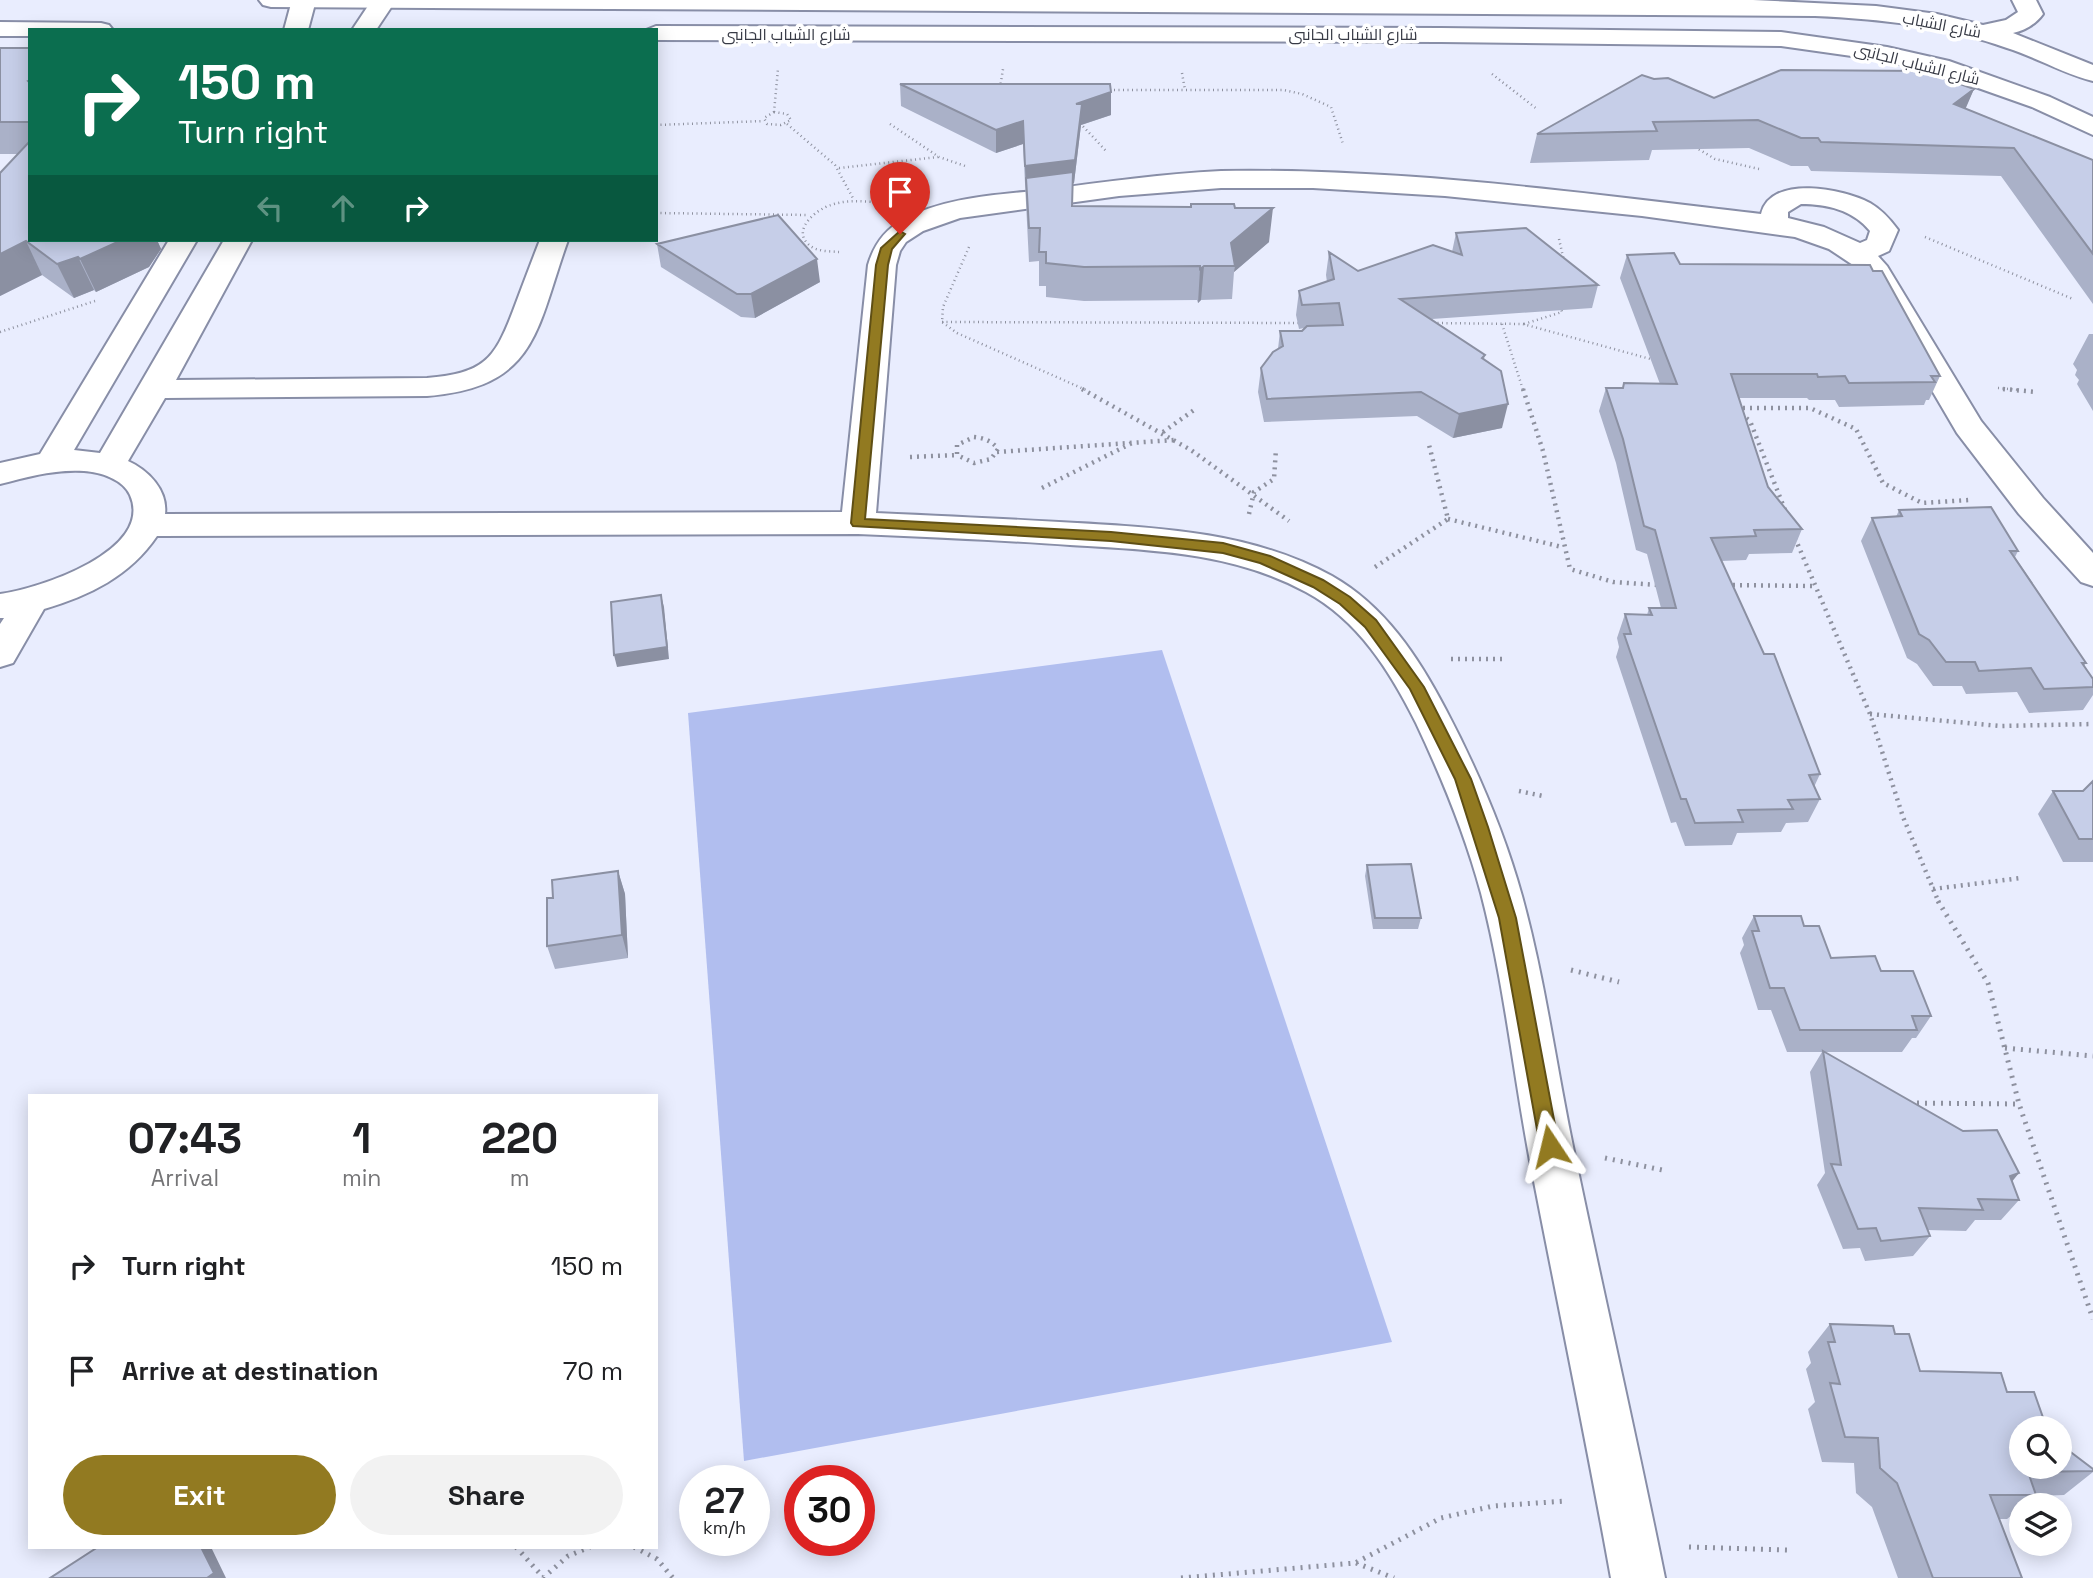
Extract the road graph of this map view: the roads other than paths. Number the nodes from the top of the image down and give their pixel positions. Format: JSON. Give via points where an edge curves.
{"nodes":[{"id":1,"x":271,"y":0,"type":"edge"},
{"id":2,"x":304,"y":0,"type":"edge"},
{"id":3,"x":2024,"y":0,"type":"edge"},
{"id":4,"x":383,"y":1,"type":"edge"},
{"id":5,"x":297,"y":28,"type":"edge"},
{"id":6,"x":365,"y":28,"type":"edge"},
{"id":7,"x":0,"y":29,"type":"edge"},
{"id":8,"x":28,"y":29,"type":"edge"},
{"id":9,"x":1983,"y":32,"type":"junction"},
{"id":10,"x":658,"y":33,"type":"edge"},
{"id":11,"x":2093,"y":74,"type":"edge"},
{"id":12,"x":2093,"y":127,"type":"edge"},
{"id":13,"x":1773,"y":224,"type":"junction"},
{"id":14,"x":182,"y":242,"type":"edge"},
{"id":15,"x":237,"y":242,"type":"edge"},
{"id":16,"x":553,"y":242,"type":"edge"},
{"id":17,"x":1858,"y":253,"type":"junction"},
{"id":18,"x":155,"y":389,"type":"junction"},
{"id":19,"x":51,"y":462,"type":"junction"},
{"id":20,"x":109,"y":465,"type":"junction"},
{"id":21,"x":0,"y":474,"type":"edge"},
{"id":22,"x":858,"y":523,"type":"junction"},
{"id":23,"x":145,"y":525,"type":"junction"},
{"id":24,"x":2093,"y":574,"type":"edge"},
{"id":25,"x":16,"y":603,"type":"edge"},
{"id":26,"x":0,"y":654,"type":"edge"},
{"id":27,"x":1635,"y":1561,"type":"edge"}],
"edges":[{"from":1,"to":2,"type":"street","name":"شارع الشباب"},
{"from":2,"to":4,"type":"street","name":"شارع الشباب"},
{"from":2,"to":5,"type":"street"},
{"from":3,"to":9,"type":"street","via":[[2031,14],[2014,26]]},
{"from":4,"to":6,"type":"street"},
{"from":4,"to":9,"type":"street","name":"شارع الشباب","via":[[1692,6],[1882,14]]},
{"from":7,"to":8,"type":"street"},
{"from":9,"to":11,"type":"street","name":"شارع الشباب","via":[[2035,48]]},
{"from":10,"to":12,"type":"street","name":"شارع الشباب الجانبى","via":[[1781,40],[1860,49],[1940,66],[2041,102]]},
{"from":13,"to":17,"type":"street","via":[[1824,236]]},
{"from":13,"to":17,"type":"street","via":[[1775,207],[1796,197],[1829,197],[1853,204],[1873,215],[1884,230],[1879,245]]},
{"from":13,"to":22,"type":"street","via":[[1550,197],[1350,182],[1211,180],[987,205],[919,222],[887,248],[882,265]]},
{"from":14,"to":19,"type":"street"},
{"from":15,"to":18,"type":"street"},
{"from":16,"to":18,"type":"street","via":[[514,348],[492,372],[472,380],[428,387]]},
{"from":17,"to":24,"type":"street","via":[[1877,272],[1968,426]]},
{"from":18,"to":20,"type":"street"},
{"from":19,"to":20,"type":"street"},
{"from":19,"to":21,"type":"street"},
{"from":20,"to":23,"type":"street","via":[[127,472],[143,489],[149,509]]},
{"from":22,"to":23,"type":"street"},
{"from":22,"to":27,"type":"street","via":[[1124,537],[1223,548],[1318,583],[1371,623],[1416,687],[1463,779],[1508,918]]},
{"from":23,"to":25,"type":"street","via":[[130,548],[104,570],[70,589]]},
{"from":25,"to":26,"type":"street"}]}
